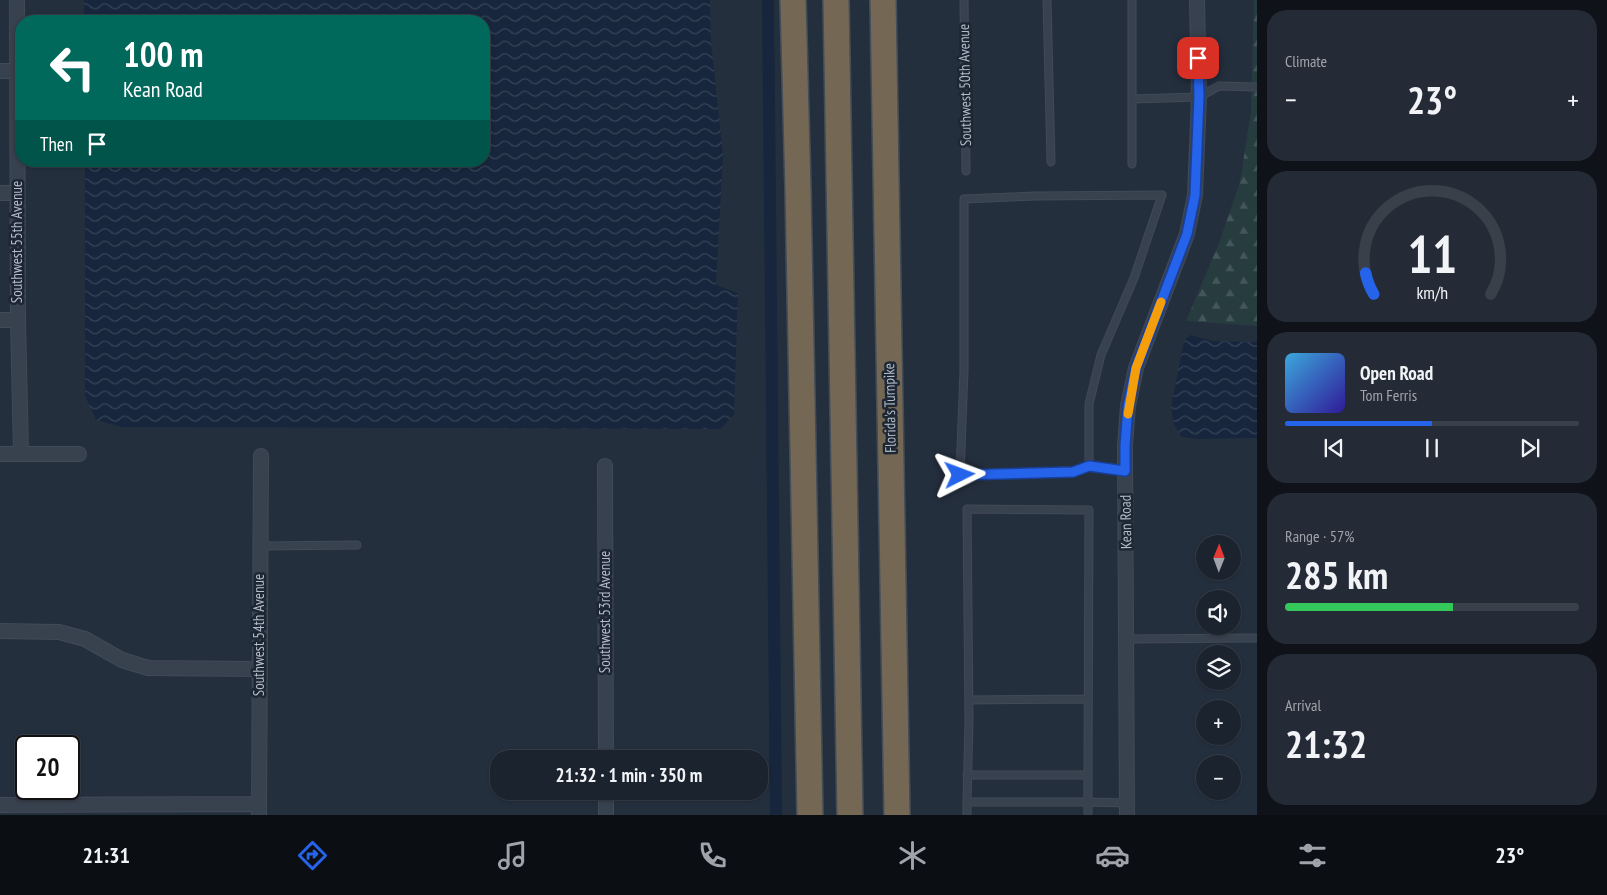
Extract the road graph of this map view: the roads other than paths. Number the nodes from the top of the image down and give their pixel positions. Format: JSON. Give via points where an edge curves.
{"nodes":[{"id":1,"x":17,"y":0,"type":"edge"},
{"id":2,"x":793,"y":0,"type":"edge"},
{"id":3,"x":836,"y":0,"type":"edge"},
{"id":4,"x":883,"y":0,"type":"edge"},
{"id":5,"x":964,"y":0,"type":"edge"},
{"id":6,"x":1047,"y":0,"type":"edge"},
{"id":7,"x":1132,"y":0,"type":"edge"},
{"id":8,"x":1197,"y":0,"type":"edge"},
{"id":9,"x":17,"y":15,"type":"edge"},
{"id":10,"x":0,"y":71,"type":"edge"},
{"id":11,"x":15,"y":71,"type":"edge"},
{"id":12,"x":1257,"y":87,"type":"edge"},
{"id":13,"x":1199,"y":97,"type":"junction"},
{"id":14,"x":1132,"y":99,"type":"junction"},
{"id":15,"x":1051,"y":162,"type":"dead end"},
{"id":16,"x":1132,"y":164,"type":"dead end"},
{"id":17,"x":17,"y":167,"type":"edge"},
{"id":18,"x":966,"y":171,"type":"dead end"},
{"id":19,"x":0,"y":193,"type":"edge"},
{"id":20,"x":17,"y":193,"type":"junction"},
{"id":21,"x":0,"y":320,"type":"edge"},
{"id":22,"x":18,"y":320,"type":"junction"},
{"id":23,"x":0,"y":454,"type":"edge"},
{"id":24,"x":21,"y":454,"type":"junction"},
{"id":25,"x":79,"y":454,"type":"dead end"},
{"id":26,"x":261,"y":456,"type":"dead end"},
{"id":27,"x":605,"y":466,"type":"dead end"},
{"id":28,"x":1089,"y":466,"type":"junction"},
{"id":29,"x":1125,"y":471,"type":"junction"},
{"id":30,"x":357,"y":545,"type":"dead end"},
{"id":31,"x":260,"y":546,"type":"junction"},
{"id":32,"x":0,"y":631,"type":"edge"},
{"id":33,"x":1257,"y":638,"type":"edge"},
{"id":34,"x":1127,"y":639,"type":"junction"},
{"id":35,"x":259,"y":669,"type":"junction"},
{"id":36,"x":1088,"y":699,"type":"junction"},
{"id":37,"x":968,"y":700,"type":"junction"},
{"id":38,"x":606,"y":750,"type":"edge"},
{"id":39,"x":1088,"y":775,"type":"junction"},
{"id":40,"x":967,"y":776,"type":"junction"},
{"id":41,"x":606,"y":800,"type":"edge"},
{"id":42,"x":967,"y":802,"type":"junction"},
{"id":43,"x":1088,"y":802,"type":"junction"},
{"id":44,"x":0,"y":806,"type":"edge"},
{"id":45,"x":1127,"y":809,"type":"edge"},
{"id":46,"x":77,"y":810,"type":"edge"},
{"id":47,"x":259,"y":810,"type":"edge"},
{"id":48,"x":606,"y":815,"type":"edge"},
{"id":49,"x":810,"y":815,"type":"edge"},
{"id":50,"x":850,"y":815,"type":"edge"},
{"id":51,"x":897,"y":815,"type":"edge"},
{"id":52,"x":967,"y":815,"type":"edge"},
{"id":53,"x":1088,"y":815,"type":"edge"}],
"edges":[{"from":1,"to":9,"type":"street","name":"Southwest 55th Avenue"},
{"from":2,"to":49,"type":"highway"},
{"from":3,"to":50,"type":"highway"},
{"from":4,"to":51,"type":"highway","name":"Florida's Turnpike"},
{"from":5,"to":18,"type":"lane","name":"Southwest 50th Avenue"},
{"from":6,"to":15,"type":"lane"},
{"from":7,"to":14,"type":"lane"},
{"from":8,"to":13,"type":"street","name":"Kean Road"},
{"from":10,"to":11,"type":"street"},
{"from":12,"to":13,"type":"lane","via":[[1219,86]]},
{"from":13,"to":14,"type":"lane"},
{"from":13,"to":29,"type":"street","name":"Kean Road","via":[[1195,195],[1187,234],[1136,368],[1128,406]]},
{"from":14,"to":16,"type":"lane"},
{"from":17,"to":20,"type":"street","name":"Southwest 55th Avenue"},
{"from":19,"to":20,"type":"street"},
{"from":20,"to":22,"type":"street","name":"Southwest 55th Avenue"},
{"from":21,"to":22,"type":"street"},
{"from":22,"to":24,"type":"street","name":"Southwest 55th Avenue"},
{"from":23,"to":24,"type":"street"},
{"from":24,"to":25,"type":"street"},
{"from":26,"to":31,"type":"street","name":"Southwest 54th Avenue"},
{"from":27,"to":38,"type":"street","name":"Southwest 53rd Avenue"},
{"from":28,"to":28,"type":"lane","via":[[1073,472],[960,475],[964,199],[1162,196],[1134,278],[1101,355],[1089,404]]},
{"from":28,"to":29,"type":"lane"},
{"from":29,"to":34,"type":"street","name":"Kean Road"},
{"from":30,"to":31,"type":"lane"},
{"from":31,"to":35,"type":"street","name":"Southwest 54th Avenue"},
{"from":32,"to":35,"type":"street","via":[[59,632],[85,639],[122,660],[148,668]]},
{"from":33,"to":34,"type":"lane"},
{"from":34,"to":45,"type":"street","name":"Kean Road"},
{"from":35,"to":47,"type":"street","name":"Southwest 54th Avenue"},
{"from":36,"to":37,"type":"lane"},
{"from":36,"to":37,"type":"lane","via":[[1089,510],[967,509]]},
{"from":36,"to":39,"type":"lane"},
{"from":37,"to":40,"type":"lane"},
{"from":39,"to":40,"type":"lane"},
{"from":39,"to":43,"type":"lane"},
{"from":40,"to":42,"type":"lane"},
{"from":41,"to":48,"type":"street"},
{"from":42,"to":43,"type":"lane"},
{"from":42,"to":52,"type":"lane"},
{"from":43,"to":45,"type":"lane"},
{"from":43,"to":53,"type":"lane"},
{"from":44,"to":46,"type":"street"},
{"from":46,"to":47,"type":"street"}]}
